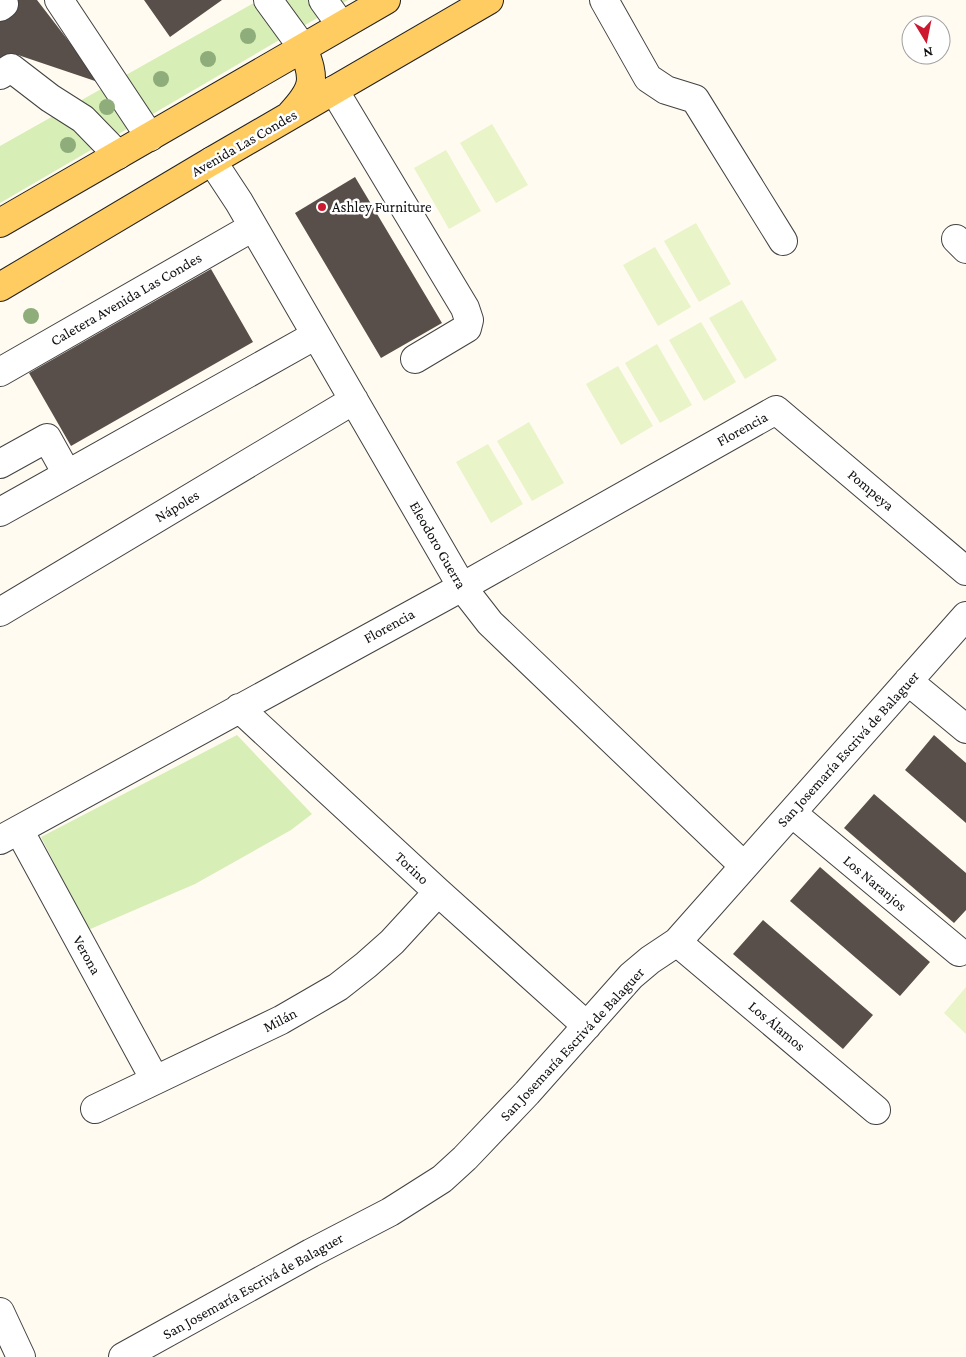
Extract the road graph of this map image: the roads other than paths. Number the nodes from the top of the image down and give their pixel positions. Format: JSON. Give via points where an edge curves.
{"nodes":[{"id":1,"x":59,"y":0,"type":"edge"},
{"id":2,"x":268,"y":0,"type":"edge"},
{"id":3,"x":323,"y":0,"type":"edge"},
{"id":4,"x":386,"y":0,"type":"edge"},
{"id":5,"x":489,"y":0,"type":"edge"},
{"id":6,"x":604,"y":0,"type":"edge"},
{"id":7,"x":341,"y":25,"type":"junction"},
{"id":8,"x":303,"y":48,"type":"junction"},
{"id":9,"x":0,"y":75,"type":"edge"},
{"id":10,"x":334,"y":90,"type":"junction"},
{"id":11,"x":284,"y":120,"type":"junction"},
{"id":12,"x":150,"y":137,"type":"junction"},
{"id":13,"x":118,"y":155,"type":"junction"},
{"id":14,"x":212,"y":161,"type":"junction"},
{"id":15,"x":0,"y":223,"type":"edge"},
{"id":16,"x":253,"y":227,"type":"junction"},
{"id":17,"x":783,"y":241,"type":"dead end"},
{"id":18,"x":0,"y":287,"type":"edge"},
{"id":19,"x":316,"y":335,"type":"junction"},
{"id":20,"x":415,"y":359,"type":"dead end"},
{"id":21,"x":0,"y":372,"type":"edge"},
{"id":22,"x":354,"y":400,"type":"junction"},
{"id":23,"x":776,"y":410,"type":"joint"},
{"id":24,"x":0,"y":464,"type":"edge"},
{"id":25,"x":67,"y":474,"type":"junction"},
{"id":26,"x":0,"y":512,"type":"edge"},
{"id":27,"x":966,"y":571,"type":"edge"},
{"id":28,"x":462,"y":587,"type":"junction"},
{"id":29,"x":0,"y":612,"type":"edge"},
{"id":30,"x":966,"y":616,"type":"edge"},
{"id":31,"x":908,"y":681,"type":"junction"},
{"id":32,"x":239,"y":708,"type":"junction"},
{"id":33,"x":966,"y":729,"type":"edge"},
{"id":34,"x":792,"y":813,"type":"junction"},
{"id":35,"x":9,"y":835,"type":"edge"},
{"id":36,"x":744,"y":866,"type":"junction"},
{"id":37,"x":438,"y":892,"type":"junction"},
{"id":38,"x":677,"y":942,"type":"junction"},
{"id":39,"x":959,"y":952,"type":"dead end"},
{"id":40,"x":587,"y":1026,"type":"junction"},
{"id":41,"x":155,"y":1080,"type":"junction"},
{"id":42,"x":95,"y":1109,"type":"dead end"},
{"id":43,"x":876,"y":1110,"type":"dead end"},
{"id":44,"x":0,"y":1312,"type":"edge"},
{"id":45,"x":21,"y":1357,"type":"edge"},
{"id":46,"x":123,"y":1357,"type":"edge"}],
"edges":[{"from":1,"to":12,"type":"street"},
{"from":2,"to":8,"type":"street"},
{"from":3,"to":7,"type":"street"},
{"from":4,"to":7,"type":"main road"},
{"from":5,"to":10,"type":"main road","name":"Avenida Las Condes"},
{"from":6,"to":17,"type":"street","via":[[648,78],[666,90],[695,99]]},
{"from":7,"to":8,"type":"main road"},
{"from":8,"to":11,"type":"main road","via":[[311,75],[310,89]]},
{"from":8,"to":12,"type":"main road"},
{"from":9,"to":13,"type":"street","via":[[11,68],[82,118]]},
{"from":10,"to":11,"type":"main road","name":"Avenida Las Condes"},
{"from":10,"to":20,"type":"street","via":[[465,308],[469,320],[467,328]]},
{"from":11,"to":14,"type":"main road","name":"Avenida Las Condes"},
{"from":12,"to":13,"type":"main road"},
{"from":13,"to":15,"type":"main road"},
{"from":14,"to":16,"type":"street","name":"Eleodoro Guerra"},
{"from":14,"to":18,"type":"main road","name":"Avenida Las Condes"},
{"from":16,"to":19,"type":"street","name":"Eleodoro Guerra"},
{"from":16,"to":21,"type":"street","name":"Caletera Avenida Las Condes"},
{"from":19,"to":22,"type":"street","name":"Eleodoro Guerra"},
{"from":19,"to":25,"type":"street"},
{"from":22,"to":28,"type":"street","name":"Eleodoro Guerra"},
{"from":22,"to":29,"type":"street","name":"Nápoles"},
{"from":23,"to":27,"type":"street","name":"Pompeya"},
{"from":23,"to":28,"type":"street","name":"Florencia"},
{"from":24,"to":25,"type":"street","via":[[47,438]]},
{"from":25,"to":26,"type":"street"},
{"from":28,"to":32,"type":"street","name":"Florencia"},
{"from":28,"to":36,"type":"street","name":"Eleodoro Guerra","via":[[490,623]]},
{"from":30,"to":31,"type":"street","name":"San Josemaría Escrivá de Balaguer"},
{"from":31,"to":33,"type":"street"},
{"from":31,"to":34,"type":"street","name":"San Josemaría Escrivá de Balaguer"},
{"from":32,"to":35,"type":"street","name":"Florencia"},
{"from":32,"to":37,"type":"street","name":"Torino"},
{"from":34,"to":36,"type":"street","name":"San Josemaría Escrivá de Balaguer"},
{"from":34,"to":39,"type":"street","name":"Los Naranjos"},
{"from":35,"to":41,"type":"street","name":"Verona"},
{"from":36,"to":38,"type":"street","name":"San Josemaría Escrivá de Balaguer"},
{"from":37,"to":40,"type":"street","name":"Torino"},
{"from":37,"to":41,"type":"street","name":"Milán","via":[[392,942],[338,987],[281,1020]]},
{"from":38,"to":40,"type":"street","name":"San Josemaría Escrivá de Balaguer","via":[[631,976]]},
{"from":38,"to":43,"type":"street","name":"Los Álamos"},
{"from":40,"to":46,"type":"street","name":"San Josemaría Escrivá de Balaguer","via":[[442,1180],[390,1212]]},
{"from":41,"to":42,"type":"street","name":"Milán"},
{"from":44,"to":45,"type":"street"}]}
